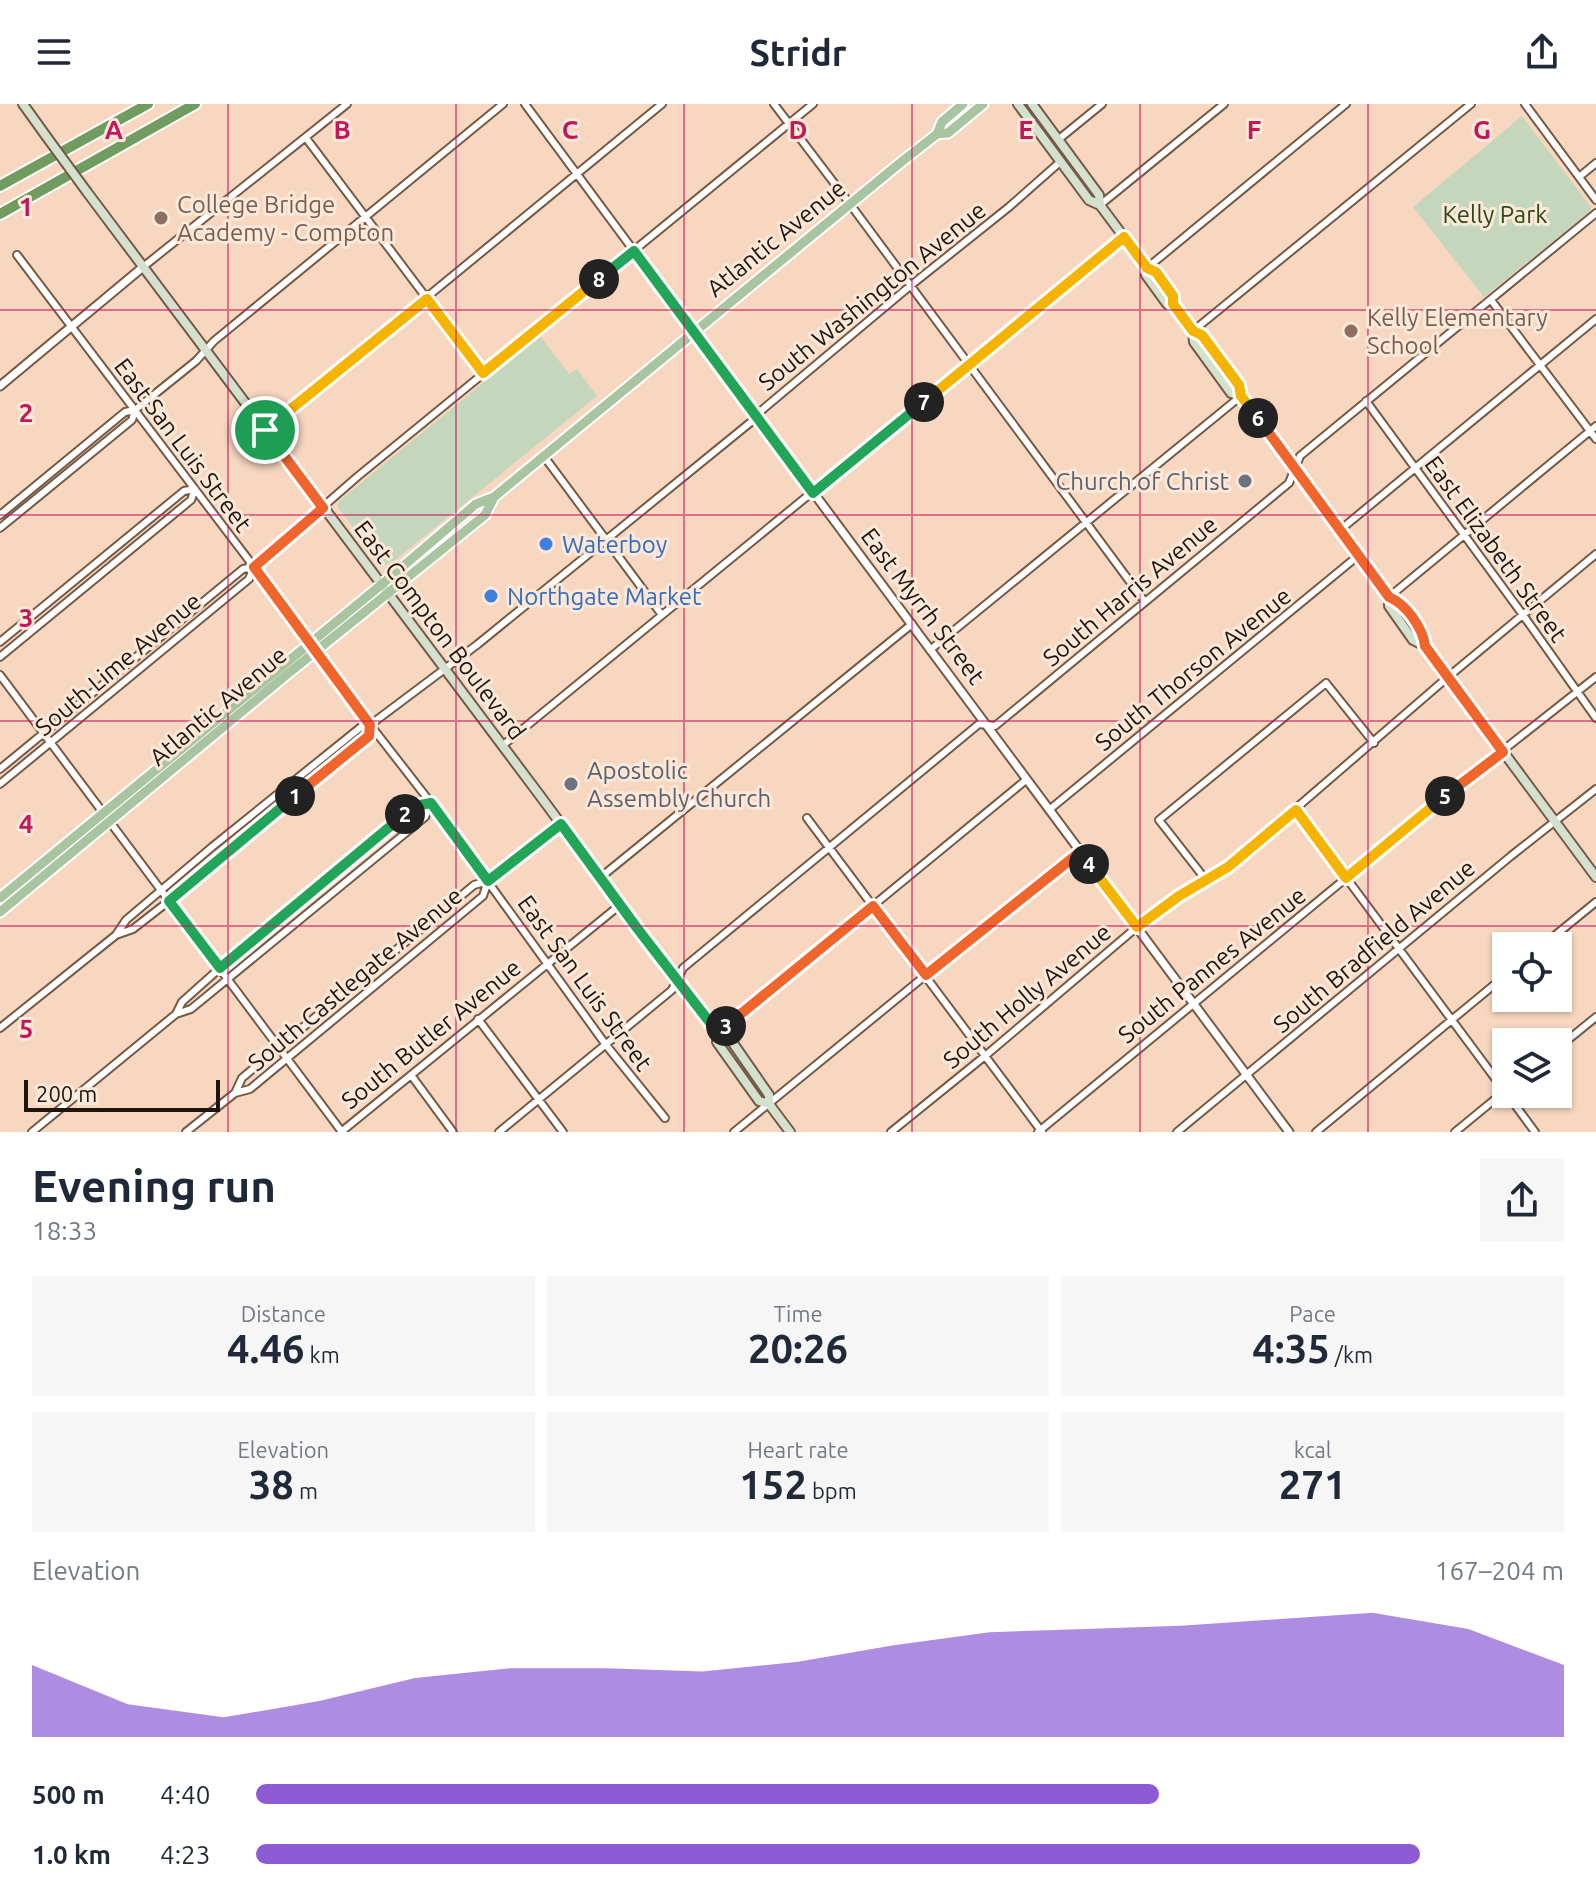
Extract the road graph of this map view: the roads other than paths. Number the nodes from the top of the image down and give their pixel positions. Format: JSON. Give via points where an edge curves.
{"nodes":[{"id":1,"x":23,"y":104,"type":"edge"},
{"id":2,"x":148,"y":104,"type":"edge"},
{"id":3,"x":195,"y":104,"type":"edge"},
{"id":4,"x":347,"y":104,"type":"edge"},
{"id":5,"x":503,"y":104,"type":"edge"},
{"id":6,"x":525,"y":104,"type":"edge"},
{"id":7,"x":662,"y":104,"type":"edge"},
{"id":8,"x":774,"y":104,"type":"edge"},
{"id":9,"x":813,"y":104,"type":"edge"},
{"id":10,"x":963,"y":104,"type":"edge"},
{"id":11,"x":983,"y":104,"type":"edge"},
{"id":12,"x":1018,"y":104,"type":"edge"},
{"id":13,"x":1032,"y":104,"type":"edge"},
{"id":14,"x":1102,"y":104,"type":"edge"},
{"id":15,"x":1224,"y":104,"type":"edge"},
{"id":16,"x":1346,"y":104,"type":"edge"},
{"id":17,"x":1471,"y":104,"type":"edge"},
{"id":18,"x":1529,"y":105,"type":"edge"},
{"id":19,"x":789,"y":124,"type":"junction"},
{"id":20,"x":937,"y":134,"type":"junction"},
{"id":21,"x":306,"y":138,"type":"junction"},
{"id":22,"x":1059,"y":139,"type":"junction"},
{"id":23,"x":1060,"y":162,"type":"junction"},
{"id":24,"x":1596,"y":163,"type":"edge"},
{"id":25,"x":577,"y":174,"type":"junction"},
{"id":26,"x":1579,"y":177,"type":"junction"},
{"id":27,"x":0,"y":186,"type":"edge"},
{"id":28,"x":1596,"y":200,"type":"edge"},
{"id":29,"x":850,"y":204,"type":"junction"},
{"id":30,"x":1100,"y":205,"type":"junction"},
{"id":31,"x":1596,"y":213,"type":"edge"},
{"id":32,"x":0,"y":214,"type":"edge"},
{"id":33,"x":366,"y":217,"type":"junction"},
{"id":34,"x":1124,"y":237,"type":"junction"},
{"id":35,"x":634,"y":251,"type":"junction"},
{"id":36,"x":17,"y":255,"type":"dead end"},
{"id":37,"x":143,"y":267,"type":"junction"},
{"id":38,"x":1147,"y":268,"type":"junction"},
{"id":39,"x":910,"y":286,"type":"junction"},
{"id":40,"x":427,"y":299,"type":"junction"},
{"id":41,"x":1491,"y":300,"type":"junction"},
{"id":42,"x":1596,"y":319,"type":"edge"},
{"id":43,"x":71,"y":327,"type":"junction"},
{"id":44,"x":1193,"y":331,"type":"junction"},
{"id":45,"x":694,"y":332,"type":"junction"},
{"id":46,"x":205,"y":349,"type":"junction"},
{"id":47,"x":969,"y":365,"type":"junction"},
{"id":48,"x":1541,"y":365,"type":"junction"},
{"id":49,"x":483,"y":373,"type":"junction"},
{"id":50,"x":1,"y":383,"type":"edge"},
{"id":51,"x":1241,"y":396,"type":"junction"},
{"id":52,"x":1366,"y":401,"type":"junction"},
{"id":53,"x":135,"y":410,"type":"junction"},
{"id":54,"x":756,"y":416,"type":"junction"},
{"id":55,"x":1593,"y":428,"type":"edge"},
{"id":56,"x":265,"y":430,"type":"junction"},
{"id":57,"x":1596,"y":439,"type":"edge"},
{"id":58,"x":543,"y":455,"type":"junction"},
{"id":59,"x":1415,"y":468,"type":"junction"},
{"id":60,"x":1295,"y":469,"type":"junction"},
{"id":61,"x":195,"y":489,"type":"junction"},
{"id":62,"x":813,"y":493,"type":"junction"},
{"id":63,"x":323,"y":508,"type":"junction"},
{"id":64,"x":0,"y":515,"type":"edge"},
{"id":65,"x":1086,"y":523,"type":"junction"},
{"id":66,"x":0,"y":528,"type":"edge"},
{"id":67,"x":1340,"y":530,"type":"junction"},
{"id":68,"x":1464,"y":535,"type":"junction"},
{"id":69,"x":606,"y":540,"type":"junction"},
{"id":70,"x":1596,"y":554,"type":"edge"},
{"id":71,"x":1359,"y":555,"type":"junction"},
{"id":72,"x":254,"y":567,"type":"junction"},
{"id":73,"x":384,"y":589,"type":"junction"},
{"id":74,"x":1389,"y":597,"type":"junction"},
{"id":75,"x":1145,"y":602,"type":"junction"},
{"id":76,"x":662,"y":615,"type":"junction"},
{"id":77,"x":1523,"y":615,"type":"junction"},
{"id":78,"x":912,"y":624,"type":"junction"},
{"id":79,"x":0,"y":642,"type":"edge"},
{"id":80,"x":312,"y":648,"type":"junction"},
{"id":81,"x":930,"y":650,"type":"junction"},
{"id":82,"x":0,"y":657,"type":"edge"},
{"id":83,"x":444,"y":669,"type":"junction"},
{"id":84,"x":0,"y":675,"type":"edge"},
{"id":85,"x":1448,"y":677,"type":"junction"},
{"id":86,"x":1596,"y":677,"type":"edge"},
{"id":87,"x":1578,"y":692,"type":"junction"},
{"id":88,"x":1596,"y":718,"type":"edge"},
{"id":89,"x":370,"y":725,"type":"junction"},
{"id":90,"x":986,"y":725,"type":"junction"},
{"id":91,"x":45,"y":734,"type":"junction"},
{"id":92,"x":51,"y":742,"type":"junction"},
{"id":93,"x":1374,"y":743,"type":"junction"},
{"id":94,"x":502,"y":746,"type":"junction"},
{"id":95,"x":1503,"y":752,"type":"junction"},
{"id":96,"x":0,"y":769,"type":"edge"},
{"id":97,"x":1026,"y":780,"type":"junction"},
{"id":98,"x":0,"y":784,"type":"edge"},
{"id":99,"x":1596,"y":789,"type":"edge"},
{"id":100,"x":431,"y":803,"type":"junction"},
{"id":101,"x":1049,"y":810,"type":"junction"},
{"id":102,"x":1296,"y":810,"type":"junction"},
{"id":103,"x":107,"y":817,"type":"junction"},
{"id":104,"x":807,"y":818,"type":"dead end"},
{"id":105,"x":1555,"y":823,"type":"junction"},
{"id":106,"x":561,"y":824,"type":"junction"},
{"id":107,"x":829,"y":846,"type":"junction"},
{"id":108,"x":1080,"y":852,"type":"junction"},
{"id":109,"x":601,"y":877,"type":"junction"},
{"id":110,"x":1596,"y":877,"type":"edge"},
{"id":111,"x":1346,"y":878,"type":"junction"},
{"id":112,"x":1206,"y":880,"type":"junction"},
{"id":113,"x":488,"y":881,"type":"junction"},
{"id":114,"x":161,"y":892,"type":"junction"},
{"id":115,"x":0,"y":898,"type":"edge"},
{"id":116,"x":169,"y":901,"type":"junction"},
{"id":117,"x":1596,"y":902,"type":"edge"},
{"id":118,"x":620,"y":905,"type":"junction"},
{"id":119,"x":873,"y":906,"type":"junction"},
{"id":120,"x":0,"y":912,"type":"edge"},
{"id":121,"x":1137,"y":927,"type":"junction"},
{"id":122,"x":1559,"y":932,"type":"edge"},
{"id":123,"x":116,"y":935,"type":"junction"},
{"id":124,"x":1399,"y":949,"type":"junction"},
{"id":125,"x":547,"y":963,"type":"junction"},
{"id":126,"x":220,"y":968,"type":"junction"},
{"id":127,"x":926,"y":975,"type":"junction"},
{"id":128,"x":228,"y":978,"type":"junction"},
{"id":129,"x":677,"y":980,"type":"junction"},
{"id":130,"x":1492,"y":987,"type":"edge"},
{"id":131,"x":1192,"y":1004,"type":"junction"},
{"id":132,"x":176,"y":1014,"type":"junction"},
{"id":133,"x":1596,"y":1017,"type":"edge"},
{"id":134,"x":478,"y":1019,"type":"junction"},
{"id":135,"x":1452,"y":1020,"type":"junction"},
{"id":136,"x":0,"y":1028,"type":"edge"},
{"id":137,"x":718,"y":1033,"type":"junction"},
{"id":138,"x":1572,"y":1037,"type":"edge"},
{"id":139,"x":606,"y":1045,"type":"junction"},
{"id":140,"x":279,"y":1047,"type":"junction"},
{"id":141,"x":985,"y":1056,"type":"junction"},
{"id":142,"x":287,"y":1058,"type":"junction"},
{"id":143,"x":1492,"y":1073,"type":"edge"},
{"id":144,"x":411,"y":1075,"type":"junction"},
{"id":145,"x":1246,"y":1076,"type":"junction"},
{"id":146,"x":235,"y":1093,"type":"junction"},
{"id":147,"x":538,"y":1100,"type":"junction"},
{"id":148,"x":1492,"y":1103,"type":"edge"},
{"id":149,"x":769,"y":1104,"type":"junction"},
{"id":150,"x":1518,"y":1108,"type":"edge"},
{"id":151,"x":665,"y":1118,"type":"dead end"},
{"id":152,"x":1040,"y":1131,"type":"edge"},
{"id":153,"x":32,"y":1132,"type":"edge"},
{"id":154,"x":186,"y":1132,"type":"edge"},
{"id":155,"x":342,"y":1132,"type":"edge"},
{"id":156,"x":453,"y":1132,"type":"edge"},
{"id":157,"x":499,"y":1132,"type":"edge"},
{"id":158,"x":563,"y":1132,"type":"edge"},
{"id":159,"x":734,"y":1132,"type":"edge"},
{"id":160,"x":790,"y":1132,"type":"edge"},
{"id":161,"x":891,"y":1132,"type":"edge"},
{"id":162,"x":1177,"y":1132,"type":"edge"},
{"id":163,"x":1289,"y":1132,"type":"edge"},
{"id":164,"x":1316,"y":1132,"type":"edge"},
{"id":165,"x":1455,"y":1132,"type":"edge"},
{"id":166,"x":1535,"y":1132,"type":"edge"}],
"edges":[{"from":1,"to":37,"type":"main road","name":"East Compton Boulevard","bridge":true},
{"from":2,"to":27,"type":"highway"},
{"from":3,"to":32,"type":"highway"},
{"from":4,"to":21,"type":"street"},
{"from":5,"to":33,"type":"street"},
{"from":6,"to":25,"type":"street","name":"East Myrrh Street"},
{"from":7,"to":25,"type":"street"},
{"from":8,"to":19,"type":"street"},
{"from":9,"to":19,"type":"street","name":"South Lime Avenue"},
{"from":10,"to":20,"type":"main road","name":"Atlantic Avenue","via":[[942,122]]},
{"from":11,"to":20,"type":"main road","name":"Atlantic Avenue","via":[[948,133]]},
{"from":12,"to":23,"type":"main road"},
{"from":13,"to":22,"type":"main road"},
{"from":14,"to":22,"type":"street"},
{"from":15,"to":30,"type":"street"},
{"from":16,"to":38,"type":"street"},
{"from":17,"to":44,"type":"street"},
{"from":18,"to":26,"type":"street"},
{"from":19,"to":29,"type":"street"},
{"from":19,"to":35,"type":"street","name":"South Lime Avenue"},
{"from":20,"to":29,"type":"main road","name":"Atlantic Avenue"},
{"from":21,"to":33,"type":"street"},
{"from":21,"to":37,"type":"street"},
{"from":22,"to":30,"type":"main road","via":[[1099,195]]},
{"from":23,"to":30,"type":"main road","via":[[1089,200]]},
{"from":23,"to":39,"type":"street","name":"South Washington Avenue"},
{"from":24,"to":26,"type":"street"},
{"from":25,"to":35,"type":"street","name":"East Myrrh Street"},
{"from":25,"to":40,"type":"street"},
{"from":26,"to":28,"type":"street"},
{"from":29,"to":39,"type":"street"},
{"from":29,"to":45,"type":"main road","name":"Atlantic Avenue"},
{"from":30,"to":34,"type":"main road"},
{"from":31,"to":41,"type":"street","name":"South Harris Avenue"},
{"from":33,"to":40,"type":"street"},
{"from":33,"to":46,"type":"street"},
{"from":34,"to":38,"type":"main road"},
{"from":34,"to":47,"type":"street"},
{"from":35,"to":45,"type":"street","name":"East Myrrh Street"},
{"from":35,"to":49,"type":"street","name":"South Lime Avenue"},
{"from":36,"to":43,"type":"street","name":"East San Luis Street"},
{"from":37,"to":43,"type":"street"},
{"from":37,"to":46,"type":"main road","name":"East Compton Boulevard"},
{"from":38,"to":44,"type":"main road","via":[[1156,272]]},
{"from":39,"to":47,"type":"street"},
{"from":39,"to":54,"type":"street","name":"South Washington Avenue"},
{"from":40,"to":49,"type":"street"},
{"from":40,"to":56,"type":"street"},
{"from":41,"to":48,"type":"street"},
{"from":41,"to":52,"type":"street","name":"South Harris Avenue"},
{"from":42,"to":48,"type":"street"},
{"from":43,"to":50,"type":"street"},
{"from":43,"to":53,"type":"street","name":"East San Luis Street"},
{"from":44,"to":51,"type":"main road","via":[[1194,342],[1231,393]]},
{"from":45,"to":54,"type":"street","name":"East Myrrh Street"},
{"from":45,"to":58,"type":"main road","name":"Atlantic Avenue"},
{"from":46,"to":53,"type":"street"},
{"from":46,"to":56,"type":"main road","name":"East Compton Boulevard"},
{"from":47,"to":62,"type":"street"},
{"from":47,"to":65,"type":"street"},
{"from":48,"to":55,"type":"street"},
{"from":48,"to":59,"type":"street"},
{"from":49,"to":63,"type":"street","name":"South Lime Avenue"},
{"from":51,"to":60,"type":"main road"},
{"from":51,"to":65,"type":"street"},
{"from":52,"to":59,"type":"street","name":"East Elizabeth Street"},
{"from":52,"to":60,"type":"street","name":"South Harris Avenue","via":[[1300,456]]},
{"from":53,"to":61,"type":"street","name":"East San Luis Street"},
{"from":53,"to":64,"type":"street","via":[[125,412]]},
{"from":53,"to":66,"type":"street","via":[[132,420]]},
{"from":54,"to":62,"type":"street","name":"East Myrrh Street"},
{"from":54,"to":69,"type":"street","name":"South Washington Avenue"},
{"from":55,"to":57,"type":"street"},
{"from":55,"to":68,"type":"street"},
{"from":56,"to":63,"type":"main road","name":"East Compton Boulevard"},
{"from":58,"to":69,"type":"street"},
{"from":58,"to":73,"type":"main road","name":"Atlantic Avenue","via":[[494,497],[485,515]]},
{"from":59,"to":67,"type":"street"},
{"from":59,"to":68,"type":"street","name":"East Elizabeth Street"},
{"from":60,"to":67,"type":"main road"},
{"from":60,"to":75,"type":"street","name":"South Harris Avenue","via":[[1289,483]]},
{"from":61,"to":72,"type":"street","name":"East San Luis Street"},
{"from":61,"to":79,"type":"street","via":[[184,491]]},
{"from":61,"to":82,"type":"street","via":[[191,500]]},
{"from":62,"to":76,"type":"street"},
{"from":62,"to":78,"type":"street","name":"East Myrrh Street"},
{"from":63,"to":72,"type":"street","name":"South Lime Avenue"},
{"from":63,"to":73,"type":"main road","name":"East Compton Boulevard"},
{"from":65,"to":75,"type":"street"},
{"from":65,"to":81,"type":"street"},
{"from":67,"to":71,"type":"main road"},
{"from":68,"to":74,"type":"street"},
{"from":68,"to":77,"type":"street","name":"East Elizabeth Street"},
{"from":69,"to":76,"type":"street"},
{"from":69,"to":83,"type":"street","name":"South Washington Avenue"},
{"from":70,"to":77,"type":"street","name":"South Holly Avenue"},
{"from":71,"to":74,"type":"main road"},
{"from":71,"to":101,"type":"street","name":"South Thorson Avenue"},
{"from":72,"to":80,"type":"street","name":"East San Luis Street"},
{"from":72,"to":91,"type":"street","name":"South Lime Avenue","via":[[243,569]]},
{"from":72,"to":92,"type":"street","name":"South Lime Avenue","via":[[249,579]]},
{"from":73,"to":80,"type":"main road","name":"Atlantic Avenue"},
{"from":73,"to":83,"type":"main road","name":"East Compton Boulevard"},
{"from":74,"to":85,"type":"main road","via":[[1389,606],[1413,640],[1425,646]]},
{"from":75,"to":90,"type":"street","name":"South Harris Avenue","via":[[995,726]]},
{"from":76,"to":94,"type":"street"},
{"from":77,"to":85,"type":"street","name":"South Holly Avenue"},
{"from":77,"to":87,"type":"street","name":"East Elizabeth Street"},
{"from":78,"to":81,"type":"street","name":"East Myrrh Street"},
{"from":78,"to":109,"type":"street"},
{"from":80,"to":89,"type":"street","name":"East San Luis Street"},
{"from":80,"to":103,"type":"main road","name":"Atlantic Avenue"},
{"from":81,"to":90,"type":"street","name":"East Myrrh Street"},
{"from":83,"to":89,"type":"street","name":"South Washington Avenue"},
{"from":83,"to":94,"type":"main road","name":"East Compton Boulevard"},
{"from":84,"to":91,"type":"street"},
{"from":85,"to":93,"type":"street","name":"South Holly Avenue"},
{"from":85,"to":95,"type":"main road"},
{"from":86,"to":87,"type":"street","name":"South Pannes Avenue"},
{"from":87,"to":88,"type":"street","name":"East Elizabeth Street"},
{"from":87,"to":95,"type":"street","name":"South Pannes Avenue"},
{"from":89,"to":100,"type":"street","name":"East San Luis Street"},
{"from":89,"to":114,"type":"street","via":[[361,727]]},
{"from":89,"to":116,"type":"street","via":[[369,736]]},
{"from":90,"to":97,"type":"street","name":"East Myrrh Street"},
{"from":90,"to":107,"type":"street","name":"South Harris Avenue","via":[[979,724]]},
{"from":91,"to":92,"type":"street"},
{"from":91,"to":96,"type":"street","name":"South Lime Avenue"},
{"from":92,"to":98,"type":"street","name":"South Lime Avenue"},
{"from":92,"to":103,"type":"street"},
{"from":93,"to":102,"type":"street","name":"South Holly Avenue"},
{"from":93,"to":112,"type":"street","via":[[1326,683],[1159,820]]},
{"from":94,"to":106,"type":"main road","name":"East Compton Boulevard"},
{"from":95,"to":105,"type":"main road"},
{"from":95,"to":111,"type":"street","name":"South Pannes Avenue"},
{"from":97,"to":101,"type":"street","name":"East Myrrh Street"},
{"from":97,"to":119,"type":"street"},
{"from":99,"to":105,"type":"street","name":"South Bradfield Avenue"},
{"from":100,"to":113,"type":"street","name":"East San Luis Street"},
{"from":100,"to":126,"type":"street","via":[[415,806]]},
{"from":100,"to":128,"type":"street","via":[[425,817]]},
{"from":101,"to":108,"type":"street","name":"East Myrrh Street"},
{"from":102,"to":111,"type":"street"},
{"from":102,"to":112,"type":"street","name":"South Holly Avenue"},
{"from":103,"to":114,"type":"street"},
{"from":103,"to":115,"type":"main road","name":"Atlantic Avenue"},
{"from":103,"to":120,"type":"main road","name":"Atlantic Avenue"},
{"from":104,"to":107,"type":"street"},
{"from":105,"to":110,"type":"main road"},
{"from":105,"to":124,"type":"street","name":"South Bradfield Avenue"},
{"from":106,"to":109,"type":"main road","name":"East Compton Boulevard"},
{"from":106,"to":113,"type":"street","name":"South Castlegate Avenue"},
{"from":107,"to":119,"type":"street"},
{"from":107,"to":129,"type":"street","name":"South Harris Avenue","via":[[684,967]]},
{"from":108,"to":121,"type":"street","name":"East Myrrh Street"},
{"from":108,"to":127,"type":"street"},
{"from":109,"to":118,"type":"main road","name":"East Compton Boulevard"},
{"from":111,"to":124,"type":"street"},
{"from":111,"to":131,"type":"street","name":"South Pannes Avenue"},
{"from":112,"to":121,"type":"street","name":"South Holly Avenue"},
{"from":113,"to":125,"type":"street","name":"East San Luis Street"},
{"from":113,"to":140,"type":"street","name":"South Castlegate Avenue","via":[[474,885]]},
{"from":113,"to":142,"type":"street","name":"South Castlegate Avenue","via":[[483,896]]},
{"from":114,"to":116,"type":"street"},
{"from":114,"to":123,"type":"street"},
{"from":116,"to":123,"type":"street","via":[[133,929]]},
{"from":116,"to":126,"type":"street"},
{"from":117,"to":122,"type":"street"},
{"from":118,"to":125,"type":"street","name":"South Butler Avenue"},
{"from":118,"to":129,"type":"main road","name":"East Compton Boulevard"},
{"from":119,"to":127,"type":"street"},
{"from":119,"to":137,"type":"street"},
{"from":121,"to":131,"type":"street","name":"East Myrrh Street"},
{"from":121,"to":141,"type":"street","name":"South Holly Avenue"},
{"from":123,"to":136,"type":"street"},
{"from":124,"to":135,"type":"street"},
{"from":124,"to":145,"type":"street","name":"South Bradfield Avenue"},
{"from":125,"to":134,"type":"street","name":"South Butler Avenue"},
{"from":125,"to":139,"type":"street","name":"East San Luis Street"},
{"from":126,"to":128,"type":"street"},
{"from":126,"to":132,"type":"street"},
{"from":127,"to":141,"type":"street"},
{"from":127,"to":149,"type":"street"},
{"from":128,"to":132,"type":"street","via":[[191,1009]]},
{"from":128,"to":140,"type":"street"},
{"from":129,"to":137,"type":"main road","name":"East Compton Boulevard"},
{"from":129,"to":139,"type":"street","name":"South Harris Avenue"},
{"from":130,"to":135,"type":"street"},
{"from":131,"to":145,"type":"street","name":"East Myrrh Street"},
{"from":131,"to":152,"type":"street","name":"South Pannes Avenue"},
{"from":132,"to":153,"type":"street"},
{"from":133,"to":138,"type":"street"},
{"from":134,"to":144,"type":"street","name":"South Butler Avenue"},
{"from":134,"to":147,"type":"street"},
{"from":135,"to":143,"type":"street"},
{"from":135,"to":164,"type":"street"},
{"from":137,"to":149,"type":"main road","name":"East Compton Boulevard","via":[[717,1042],[759,1101]]},
{"from":139,"to":147,"type":"street","name":"South Harris Avenue"},
{"from":139,"to":151,"type":"street","name":"East San Luis Street"},
{"from":140,"to":142,"type":"street"},
{"from":140,"to":146,"type":"street","name":"South Castlegate Avenue","via":[[242,1078]]},
{"from":141,"to":152,"type":"street"},
{"from":141,"to":161,"type":"street","name":"South Holly Avenue"},
{"from":142,"to":146,"type":"street","name":"South Castlegate Avenue","via":[[250,1089]]},
{"from":142,"to":155,"type":"street"},
{"from":144,"to":155,"type":"street","name":"South Butler Avenue"},
{"from":144,"to":156,"type":"street"},
{"from":145,"to":162,"type":"street","name":"South Bradfield Avenue"},
{"from":145,"to":163,"type":"street","name":"East Myrrh Street"},
{"from":146,"to":154,"type":"street","name":"South Castlegate Avenue"},
{"from":147,"to":157,"type":"street","name":"South Harris Avenue"},
{"from":147,"to":158,"type":"street"},
{"from":148,"to":165,"type":"street"},
{"from":149,"to":159,"type":"street"},
{"from":149,"to":160,"type":"main road","name":"East Compton Boulevard"},
{"from":150,"to":166,"type":"street"}]}
